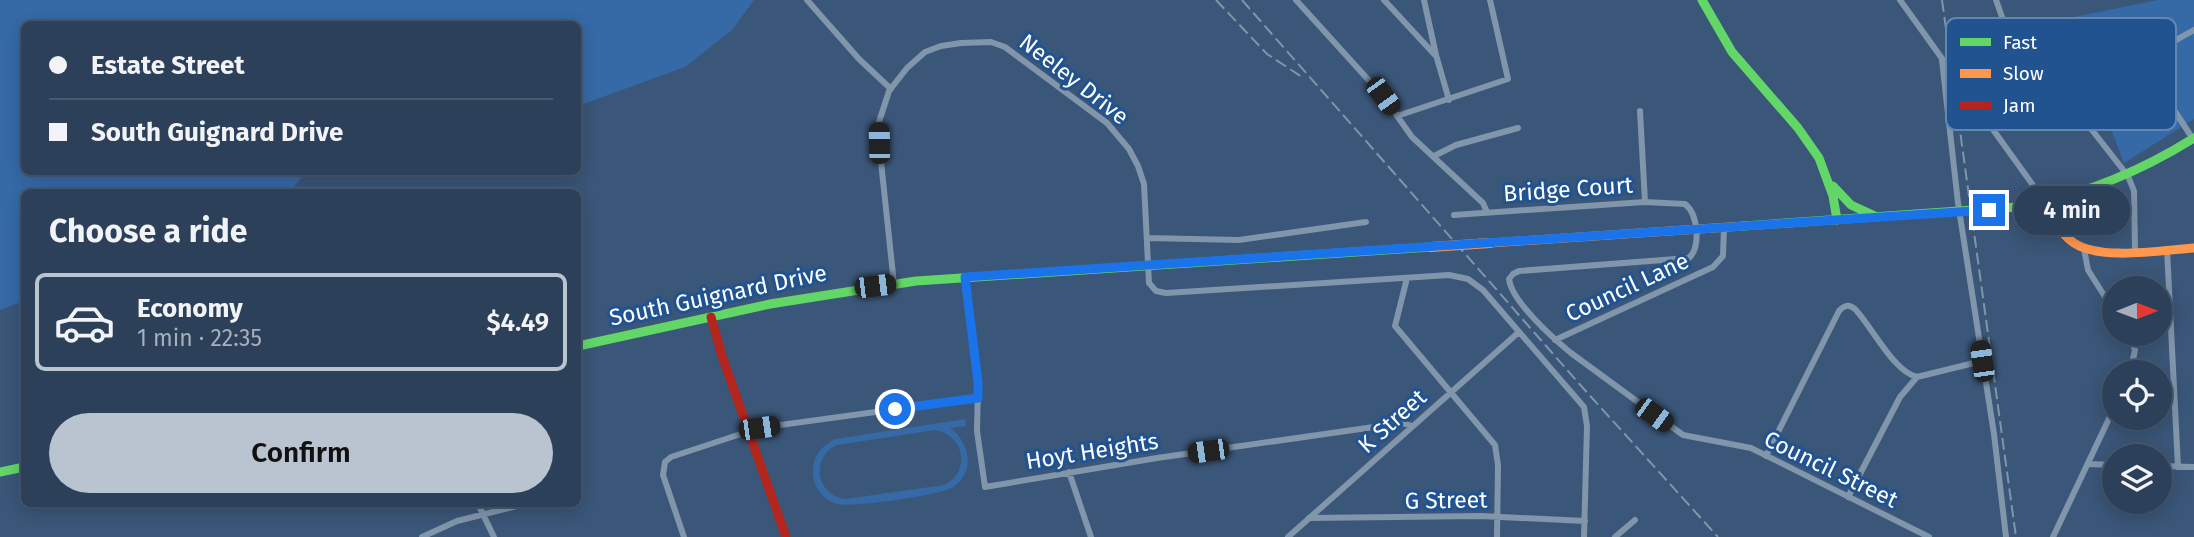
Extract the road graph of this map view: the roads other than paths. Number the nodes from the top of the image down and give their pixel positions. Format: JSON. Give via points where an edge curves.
{"nodes":[{"id":1,"x":807,"y":0,"type":"edge"},
{"id":2,"x":1296,"y":0,"type":"edge"},
{"id":3,"x":1384,"y":0,"type":"edge"},
{"id":4,"x":1424,"y":0,"type":"edge"},
{"id":5,"x":1490,"y":0,"type":"edge"},
{"id":6,"x":1702,"y":0,"type":"edge"},
{"id":7,"x":1900,"y":0,"type":"edge"},
{"id":8,"x":1996,"y":0,"type":"edge"},
{"id":9,"x":2002,"y":18,"type":"edge"},
{"id":10,"x":2194,"y":30,"type":"edge"},
{"id":11,"x":2176,"y":42,"type":"edge"},
{"id":12,"x":1436,"y":55,"type":"junction"},
{"id":13,"x":1941,"y":60,"type":"junction"},
{"id":14,"x":1946,"y":67,"type":"edge"},
{"id":15,"x":891,"y":89,"type":"junction"},
{"id":16,"x":1450,"y":100,"type":"junction"},
{"id":17,"x":1946,"y":100,"type":"edge"},
{"id":18,"x":1640,"y":111,"type":"dead end"},
{"id":19,"x":2176,"y":112,"type":"edge"},
{"id":20,"x":1397,"y":116,"type":"junction"},
{"id":21,"x":1518,"y":128,"type":"dead end"},
{"id":22,"x":1950,"y":130,"type":"edge"},
{"id":23,"x":1992,"y":130,"type":"edge"},
{"id":24,"x":2090,"y":130,"type":"edge"},
{"id":25,"x":2193,"y":138,"type":"edge"},
{"id":26,"x":1434,"y":156,"type":"junction"},
{"id":27,"x":2128,"y":176,"type":"junction"},
{"id":28,"x":1831,"y":185,"type":"junction"},
{"id":29,"x":1645,"y":202,"type":"junction"},
{"id":30,"x":2045,"y":202,"type":"junction"},
{"id":31,"x":1487,"y":212,"type":"junction"},
{"id":32,"x":1960,"y":212,"type":"junction"},
{"id":33,"x":1454,"y":215,"type":"dead end"},
{"id":34,"x":1876,"y":217,"type":"junction"},
{"id":35,"x":1837,"y":220,"type":"junction"},
{"id":36,"x":1366,"y":222,"type":"dead end"},
{"id":37,"x":1724,"y":228,"type":"junction"},
{"id":38,"x":1695,"y":230,"type":"junction"},
{"id":39,"x":1147,"y":238,"type":"junction"},
{"id":40,"x":2084,"y":248,"type":"junction"},
{"id":41,"x":2194,"y":248,"type":"edge"},
{"id":42,"x":2167,"y":249,"type":"junction"},
{"id":43,"x":2135,"y":250,"type":"junction"},
{"id":44,"x":1149,"y":265,"type":"junction"},
{"id":45,"x":965,"y":277,"type":"junction"},
{"id":46,"x":1407,"y":278,"type":"junction"},
{"id":47,"x":894,"y":284,"type":"junction"},
{"id":48,"x":2102,"y":292,"type":"edge"},
{"id":49,"x":711,"y":317,"type":"junction"},
{"id":50,"x":1519,"y":332,"type":"junction"},
{"id":51,"x":1555,"y":340,"type":"junction"},
{"id":52,"x":581,"y":345,"type":"edge"},
{"id":53,"x":1982,"y":361,"type":"junction"},
{"id":54,"x":1917,"y":377,"type":"junction"},
{"id":55,"x":1451,"y":391,"type":"junction"},
{"id":56,"x":978,"y":398,"type":"junction"},
{"id":57,"x":1412,"y":426,"type":"junction"},
{"id":58,"x":2104,"y":430,"type":"edge"},
{"id":59,"x":748,"y":431,"type":"junction"},
{"id":60,"x":1766,"y":456,"type":"junction"},
{"id":61,"x":2088,"y":464,"type":"junction"},
{"id":62,"x":2102,"y":465,"type":"edge"},
{"id":63,"x":2172,"y":467,"type":"edge"},
{"id":64,"x":2178,"y":467,"type":"junction"},
{"id":65,"x":2194,"y":467,"type":"edge"},
{"id":66,"x":21,"y":468,"type":"edge"},
{"id":67,"x":0,"y":472,"type":"edge"},
{"id":68,"x":1069,"y":472,"type":"junction"},
{"id":69,"x":1848,"y":497,"type":"junction"},
{"id":70,"x":480,"y":507,"type":"edge"},
{"id":71,"x":512,"y":507,"type":"edge"},
{"id":72,"x":483,"y":514,"type":"junction"},
{"id":73,"x":1497,"y":517,"type":"junction"},
{"id":74,"x":1309,"y":518,"type":"junction"},
{"id":75,"x":1635,"y":520,"type":"dead end"},
{"id":76,"x":1585,"y":521,"type":"junction"},
{"id":77,"x":422,"y":537,"type":"edge"},
{"id":78,"x":494,"y":537,"type":"edge"},
{"id":79,"x":684,"y":537,"type":"edge"},
{"id":80,"x":786,"y":537,"type":"edge"},
{"id":81,"x":1091,"y":537,"type":"edge"},
{"id":82,"x":1288,"y":537,"type":"edge"},
{"id":83,"x":1497,"y":537,"type":"edge"},
{"id":84,"x":1584,"y":537,"type":"edge"},
{"id":85,"x":1615,"y":537,"type":"edge"},
{"id":86,"x":1929,"y":537,"type":"edge"},
{"id":87,"x":2006,"y":537,"type":"edge"},
{"id":88,"x":2053,"y":537,"type":"edge"}],
"edges":[{"from":1,"to":15,"type":"street"},
{"from":2,"to":20,"type":"street"},
{"from":3,"to":12,"type":"street"},
{"from":4,"to":12,"type":"street"},
{"from":5,"to":16,"type":"street","via":[[1508,79]]},
{"from":6,"to":28,"type":"main road","via":[[1737,59],[1815,148]]},
{"from":7,"to":13,"type":"street"},
{"from":8,"to":9,"type":"street"},
{"from":10,"to":11,"type":"street"},
{"from":12,"to":16,"type":"street"},
{"from":13,"to":14,"type":"street"},
{"from":13,"to":17,"type":"street"},
{"from":15,"to":39,"type":"street","name":"Neeley Drive","via":[[907,68],[933,48],[975,42],[1005,47],[1107,123],[1123,141],[1144,183]]},
{"from":15,"to":47,"type":"street","via":[[879,122],[879,143]]},
{"from":16,"to":20,"type":"street"},
{"from":18,"to":29,"type":"street","name":"Bridge Court"},
{"from":19,"to":25,"type":"street"},
{"from":20,"to":26,"type":"street"},
{"from":21,"to":26,"type":"street"},
{"from":22,"to":32,"type":"street"},
{"from":23,"to":30,"type":"street"},
{"from":24,"to":27,"type":"street"},
{"from":25,"to":27,"type":"main road","name":"South Guignard Drive"},
{"from":26,"to":31,"type":"street"},
{"from":27,"to":30,"type":"main road","name":"South Guignard Drive"},
{"from":27,"to":43,"type":"street","via":[[2134,191]]},
{"from":28,"to":34,"type":"main road","via":[[1852,205]]},
{"from":28,"to":35,"type":"main road"},
{"from":29,"to":31,"type":"street","name":"Bridge Court"},
{"from":29,"to":38,"type":"street","via":[[1685,204],[1693,214]]},
{"from":30,"to":32,"type":"main road","name":"South Guignard Drive"},
{"from":30,"to":40,"type":"main road","via":[[2065,233]]},
{"from":31,"to":33,"type":"street","name":"Bridge Court"},
{"from":32,"to":34,"type":"main road","name":"South Guignard Drive"},
{"from":32,"to":53,"type":"street"},
{"from":34,"to":35,"type":"main road","name":"South Guignard Drive"},
{"from":35,"to":37,"type":"main road","name":"South Guignard Drive"},
{"from":36,"to":39,"type":"street","via":[[1251,239]]},
{"from":37,"to":38,"type":"main road","name":"South Guignard Drive"},
{"from":37,"to":51,"type":"street","name":"Council Lane","via":[[1723,256],[1713,267]]},
{"from":38,"to":44,"type":"main road","name":"South Guignard Drive","bridge":true},
{"from":38,"to":51,"type":"street","name":"Council Street","via":[[1695,249],[1685,260],[1513,274],[1509,279],[1512,290]]},
{"from":39,"to":44,"type":"street","name":"Neeley Drive"},
{"from":40,"to":43,"type":"main road"},
{"from":40,"to":48,"type":"street","via":[[2088,270]]},
{"from":41,"to":42,"type":"main road"},
{"from":42,"to":43,"type":"main road"},
{"from":42,"to":64,"type":"street"},
{"from":44,"to":45,"type":"main road","name":"South Guignard Drive"},
{"from":44,"to":46,"type":"street","via":[[1149,283],[1166,293]]},
{"from":45,"to":47,"type":"main road","name":"South Guignard Drive"},
{"from":45,"to":56,"type":"street"},
{"from":46,"to":50,"type":"street","via":[[1448,275],[1468,279]]},
{"from":46,"to":55,"type":"street","via":[[1395,326]]},
{"from":47,"to":49,"type":"main road","name":"South Guignard Drive"},
{"from":49,"to":52,"type":"main road","name":"South Guignard Drive"},
{"from":49,"to":59,"type":"main road"},
{"from":50,"to":55,"type":"street","name":"K Street"},
{"from":50,"to":76,"type":"street","via":[[1586,413]]},
{"from":51,"to":60,"type":"street","name":"Council Street","via":[[1683,435],[1745,446]]},
{"from":53,"to":54,"type":"street"},
{"from":53,"to":87,"type":"street"},
{"from":54,"to":60,"type":"street","via":[[1897,364],[1855,309],[1844,306]]},
{"from":54,"to":69,"type":"street","via":[[1900,397]]},
{"from":55,"to":57,"type":"street","name":"K Street"},
{"from":55,"to":73,"type":"street","via":[[1496,444]]},
{"from":56,"to":59,"type":"street"},
{"from":56,"to":68,"type":"street","name":"Hoyt Heights","via":[[976,422],[985,487]]},
{"from":57,"to":68,"type":"street","name":"Hoyt Heights","via":[[1402,423]]},
{"from":57,"to":74,"type":"street","name":"K Street"},
{"from":58,"to":61,"type":"street"},
{"from":59,"to":79,"type":"street","via":[[665,462],[663,475]]},
{"from":59,"to":80,"type":"main road"},
{"from":60,"to":69,"type":"street","name":"Council Street"},
{"from":61,"to":62,"type":"street"},
{"from":61,"to":88,"type":"street"},
{"from":63,"to":64,"type":"street"},
{"from":64,"to":65,"type":"street"},
{"from":66,"to":67,"type":"main road"},
{"from":68,"to":81,"type":"street"},
{"from":69,"to":86,"type":"street","name":"Council Street"},
{"from":70,"to":72,"type":"street"},
{"from":71,"to":72,"type":"street"},
{"from":72,"to":77,"type":"street"},
{"from":72,"to":78,"type":"street"},
{"from":73,"to":74,"type":"street","name":"G Street"},
{"from":73,"to":76,"type":"street","name":"G Street"},
{"from":73,"to":83,"type":"street"},
{"from":74,"to":82,"type":"street","name":"K Street"},
{"from":75,"to":85,"type":"street"},
{"from":76,"to":84,"type":"street"}]}
